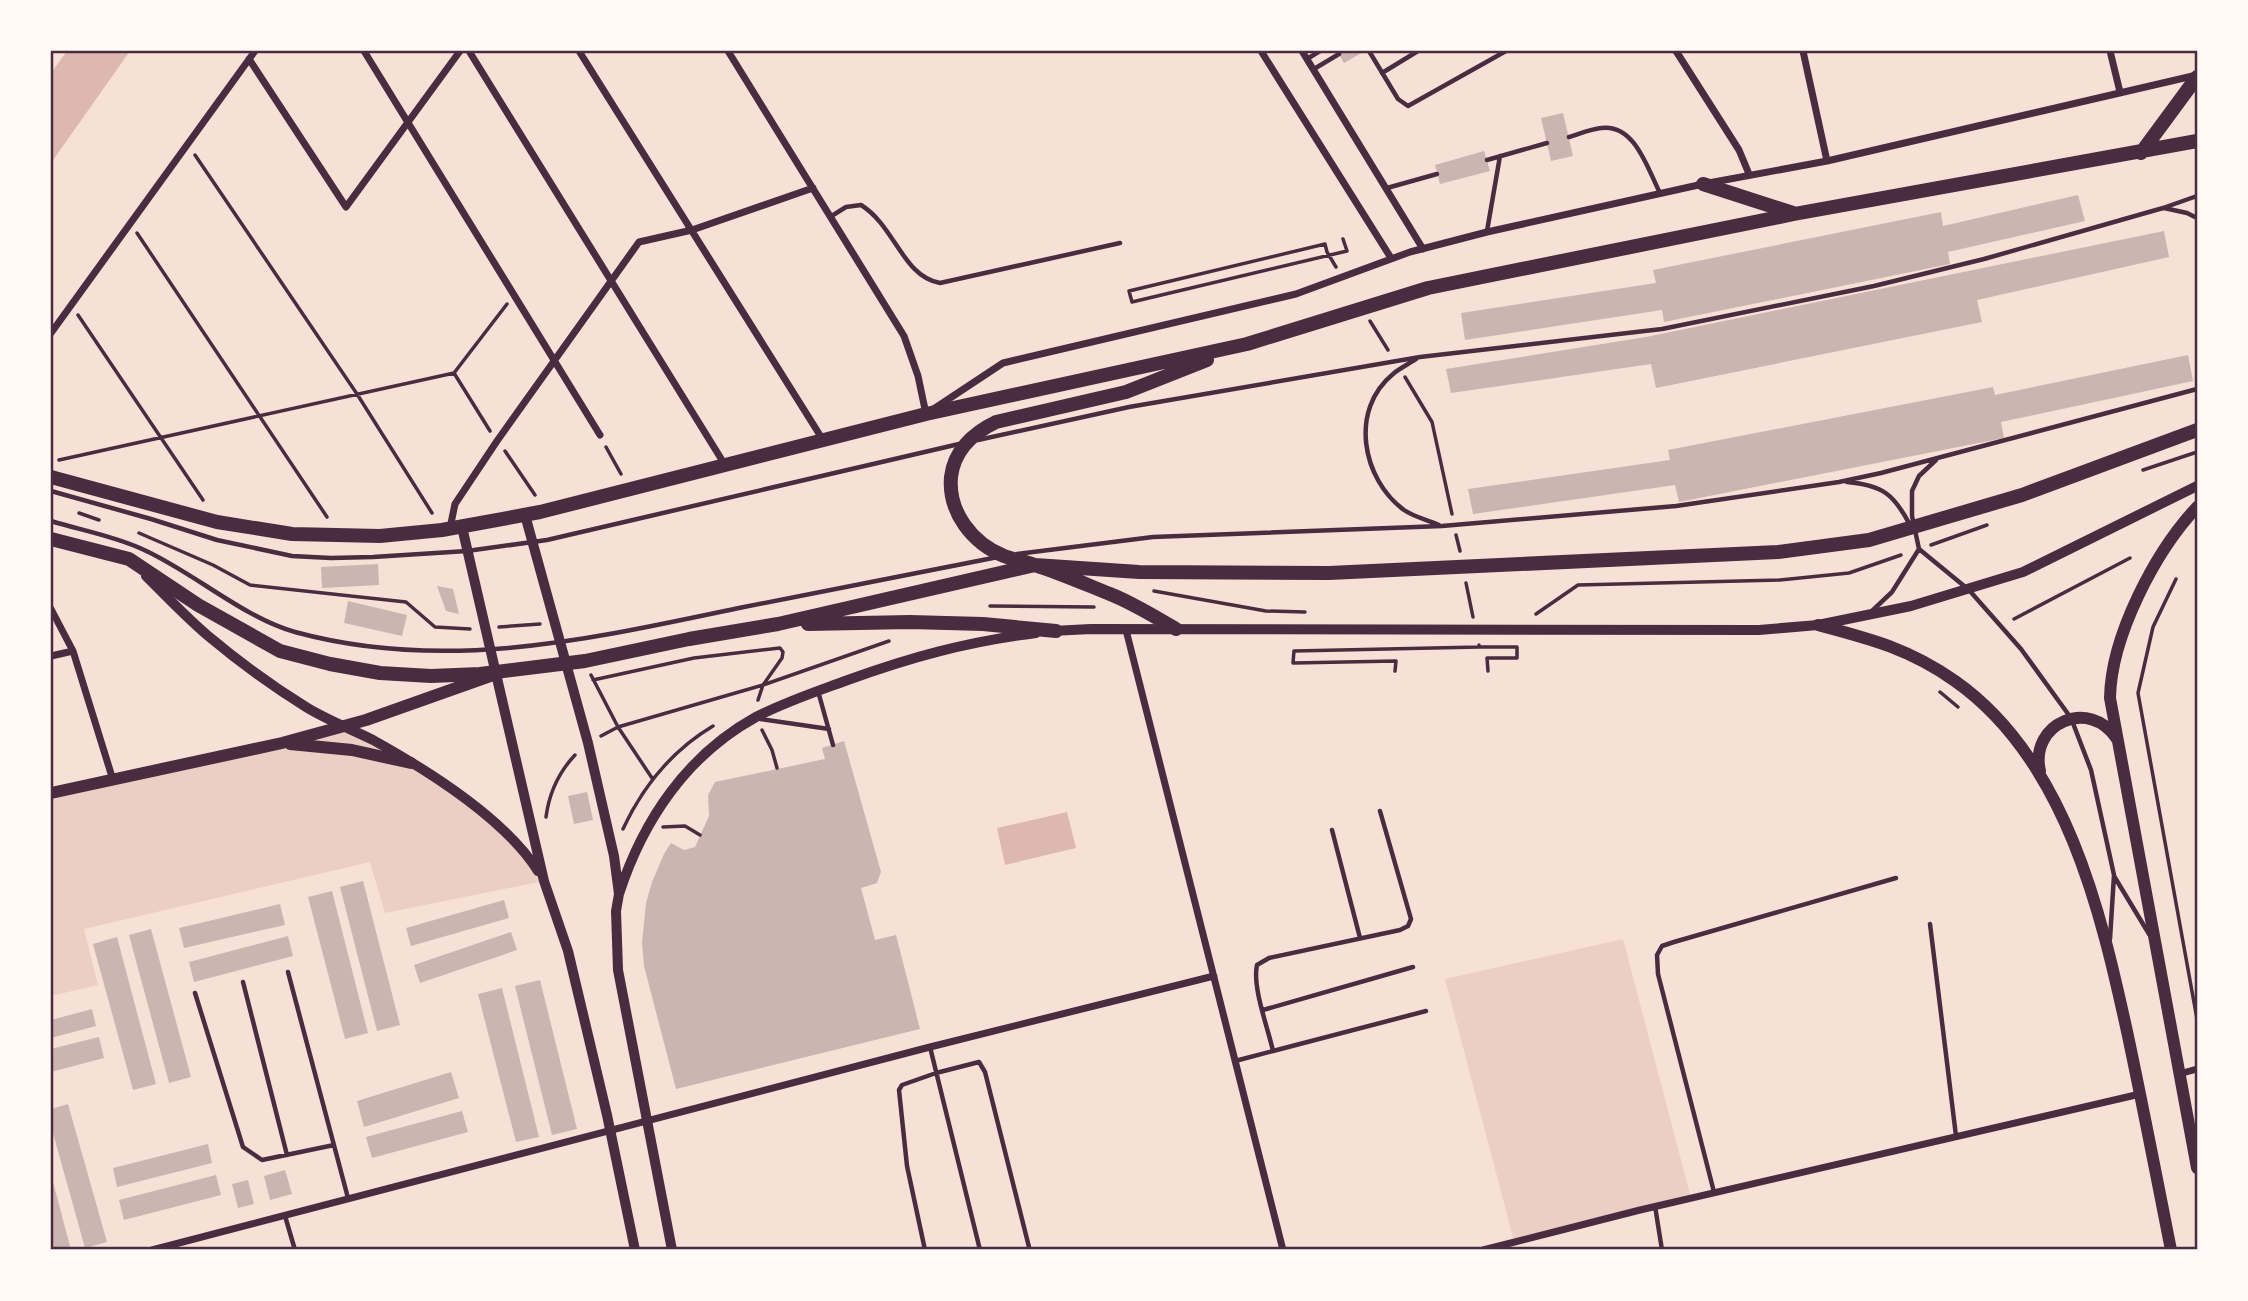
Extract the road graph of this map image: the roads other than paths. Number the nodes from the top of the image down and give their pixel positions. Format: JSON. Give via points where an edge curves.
{"nodes":[{"id":1,"x":254,"y":51,"type":"edge"},
{"id":2,"x":364,"y":51,"type":"edge"},
{"id":3,"x":460,"y":51,"type":"edge"},
{"id":4,"x":469,"y":51,"type":"edge"},
{"id":5,"x":579,"y":51,"type":"edge"},
{"id":6,"x":728,"y":51,"type":"edge"},
{"id":7,"x":1261,"y":51,"type":"edge"},
{"id":8,"x":1302,"y":51,"type":"edge"},
{"id":9,"x":1320,"y":51,"type":"edge"},
{"id":10,"x":1369,"y":51,"type":"edge"},
{"id":11,"x":1418,"y":51,"type":"edge"},
{"id":12,"x":1506,"y":51,"type":"edge"},
{"id":13,"x":1676,"y":51,"type":"edge"},
{"id":14,"x":1804,"y":51,"type":"edge"},
{"id":15,"x":2110,"y":51,"type":"edge"},
{"id":16,"x":1339,"y":54,"type":"dead end"},
{"id":17,"x":249,"y":59,"type":"junction"},
{"id":18,"x":1307,"y":59,"type":"junction"},
{"id":19,"x":1313,"y":70,"type":"junction"},
{"id":20,"x":1382,"y":73,"type":"junction"},
{"id":21,"x":2197,"y":76,"type":"edge"},
{"id":22,"x":2120,"y":92,"type":"junction"},
{"id":23,"x":408,"y":122,"type":"junction"},
{"id":24,"x":1569,"y":137,"type":"dead end"},
{"id":25,"x":2197,"y":141,"type":"edge"},
{"id":26,"x":1547,"y":143,"type":"dead end"},
{"id":27,"x":2141,"y":153,"type":"junction"},
{"id":28,"x":1500,"y":156,"type":"junction"},
{"id":29,"x":1487,"y":160,"type":"dead end"},
{"id":30,"x":1826,"y":161,"type":"junction"},
{"id":31,"x":1437,"y":174,"type":"dead end"},
{"id":32,"x":1749,"y":174,"type":"junction"},
{"id":33,"x":1703,"y":184,"type":"junction"},
{"id":34,"x":1387,"y":187,"type":"junction"},
{"id":35,"x":813,"y":188,"type":"junction"},
{"id":36,"x":1660,"y":193,"type":"junction"},
{"id":37,"x":2197,"y":196,"type":"edge"},
{"id":38,"x":2163,"y":208,"type":"junction"},
{"id":39,"x":1794,"y":214,"type":"junction"},
{"id":40,"x":830,"y":217,"type":"junction"},
{"id":41,"x":2197,"y":218,"type":"edge"},
{"id":42,"x":692,"y":230,"type":"junction"},
{"id":43,"x":1487,"y":232,"type":"junction"},
{"id":44,"x":1120,"y":243,"type":"dead end"},
{"id":45,"x":1423,"y":249,"type":"junction"},
{"id":46,"x":1391,"y":258,"type":"junction"},
{"id":47,"x":612,"y":280,"type":"junction"},
{"id":48,"x":51,"y":332,"type":"edge"},
{"id":49,"x":1247,"y":344,"type":"junction"},
{"id":50,"x":1420,"y":357,"type":"junction"},
{"id":51,"x":554,"y":361,"type":"junction"},
{"id":52,"x":2197,"y":388,"type":"edge"},
{"id":53,"x":926,"y":414,"type":"junction"},
{"id":54,"x":2197,"y":430,"type":"edge"},
{"id":55,"x":600,"y":435,"type":"road end"},
{"id":56,"x":823,"y":440,"type":"junction"},
{"id":57,"x":967,"y":442,"type":"junction"},
{"id":58,"x":1944,"y":456,"type":"junction"},
{"id":59,"x":725,"y":466,"type":"junction"},
{"id":60,"x":51,"y":469,"type":"edge"},
{"id":61,"x":51,"y":477,"type":"edge"},
{"id":62,"x":66,"y":480,"type":"junction"},
{"id":63,"x":1839,"y":482,"type":"junction"},
{"id":64,"x":2197,"y":486,"type":"edge"},
{"id":65,"x":51,"y":491,"type":"edge"},
{"id":66,"x":2197,"y":507,"type":"edge"},
{"id":67,"x":525,"y":515,"type":"junction"},
{"id":68,"x":51,"y":521,"type":"edge"},
{"id":69,"x":1442,"y":526,"type":"junction"},
{"id":70,"x":451,"y":529,"type":"junction"},
{"id":71,"x":1914,"y":532,"type":"junction"},
{"id":72,"x":51,"y":538,"type":"edge"},
{"id":73,"x":532,"y":542,"type":"junction"},
{"id":74,"x":1919,"y":549,"type":"junction"},
{"id":75,"x":467,"y":551,"type":"junction"},
{"id":76,"x":1002,"y":556,"type":"junction"},
{"id":77,"x":129,"y":559,"type":"junction"},
{"id":78,"x":1035,"y":565,"type":"junction"},
{"id":79,"x":1969,"y":590,"type":"junction"},
{"id":80,"x":51,"y":609,"type":"edge"},
{"id":81,"x":1869,"y":614,"type":"junction"},
{"id":82,"x":778,"y":624,"type":"junction"},
{"id":83,"x":1818,"y":625,"type":"junction"},
{"id":84,"x":1177,"y":629,"type":"junction"},
{"id":85,"x":1126,"y":630,"type":"junction"},
{"id":86,"x":1056,"y":631,"type":"junction"},
{"id":87,"x":560,"y":641,"type":"junction"},
{"id":88,"x":491,"y":650,"type":"junction"},
{"id":89,"x":73,"y":651,"type":"junction"},
{"id":90,"x":51,"y":656,"type":"edge"},
{"id":91,"x":566,"y":664,"type":"junction"},
{"id":92,"x":496,"y":673,"type":"junction"},
{"id":93,"x":818,"y":690,"type":"junction"},
{"id":94,"x":756,"y":718,"type":"junction"},
{"id":95,"x":2071,"y":718,"type":"junction"},
{"id":96,"x":343,"y":725,"type":"junction"},
{"id":97,"x":829,"y":729,"type":"junction"},
{"id":98,"x":2119,"y":742,"type":"junction"},
{"id":99,"x":282,"y":743,"type":"junction"},
{"id":100,"x":833,"y":745,"type":"dead end"},
{"id":101,"x":411,"y":763,"type":"junction"},
{"id":102,"x":113,"y":780,"type":"junction"},
{"id":103,"x":2045,"y":783,"type":"junction"},
{"id":104,"x":51,"y":793,"type":"edge"},
{"id":105,"x":1380,"y":811,"type":"dead end"},
{"id":106,"x":1332,"y":830,"type":"dead end"},
{"id":107,"x":2114,"y":875,"type":"junction"},
{"id":108,"x":1896,"y":878,"type":"dead end"},
{"id":109,"x":544,"y":881,"type":"junction"},
{"id":110,"x":620,"y":894,"type":"junction"},
{"id":111,"x":1930,"y":924,"type":"dead end"},
{"id":112,"x":1360,"y":938,"type":"junction"},
{"id":113,"x":2155,"y":943,"type":"junction"},
{"id":114,"x":2109,"y":950,"type":"junction"},
{"id":115,"x":1413,"y":967,"type":"dead end"},
{"id":116,"x":288,"y":972,"type":"dead end"},
{"id":117,"x":1214,"y":976,"type":"junction"},
{"id":118,"x":243,"y":982,"type":"dead end"},
{"id":119,"x":195,"y":993,"type":"dead end"},
{"id":120,"x":1263,"y":1010,"type":"junction"},
{"id":121,"x":1426,"y":1011,"type":"dead end"},
{"id":122,"x":930,"y":1047,"type":"junction"},
{"id":123,"x":1273,"y":1051,"type":"junction"},
{"id":124,"x":1235,"y":1061,"type":"junction"},
{"id":125,"x":2197,"y":1069,"type":"edge"},
{"id":126,"x":936,"y":1073,"type":"junction"},
{"id":127,"x":2179,"y":1074,"type":"junction"},
{"id":128,"x":2140,"y":1094,"type":"junction"},
{"id":129,"x":646,"y":1120,"type":"junction"},
{"id":130,"x":611,"y":1131,"type":"junction"},
{"id":131,"x":1956,"y":1136,"type":"junction"},
{"id":132,"x":334,"y":1145,"type":"junction"},
{"id":133,"x":287,"y":1155,"type":"junction"},
{"id":134,"x":2197,"y":1168,"type":"edge"},
{"id":135,"x":1714,"y":1192,"type":"junction"},
{"id":136,"x":349,"y":1199,"type":"junction"},
{"id":137,"x":1655,"y":1206,"type":"junction"},
{"id":138,"x":285,"y":1215,"type":"junction"},
{"id":139,"x":152,"y":1250,"type":"edge"},
{"id":140,"x":295,"y":1250,"type":"edge"},
{"id":141,"x":635,"y":1250,"type":"edge"},
{"id":142,"x":672,"y":1250,"type":"edge"},
{"id":143,"x":925,"y":1250,"type":"edge"},
{"id":144,"x":980,"y":1250,"type":"edge"},
{"id":145,"x":1027,"y":1250,"type":"edge"},
{"id":146,"x":1283,"y":1250,"type":"edge"},
{"id":147,"x":1483,"y":1250,"type":"edge"},
{"id":148,"x":1662,"y":1250,"type":"edge"},
{"id":149,"x":2171,"y":1250,"type":"edge"}],
"edges":[{"from":1,"to":17,"type":"street"},
{"from":2,"to":23,"type":"street"},
{"from":3,"to":23,"type":"street"},
{"from":4,"to":47,"type":"street"},
{"from":5,"to":42,"type":"street"},
{"from":6,"to":35,"type":"street"},
{"from":7,"to":46,"type":"street"},
{"from":8,"to":18,"type":"street"},
{"from":9,"to":18,"type":"lane"},
{"from":10,"to":20,"type":"lane"},
{"from":11,"to":20,"type":"lane"},
{"from":12,"to":20,"type":"lane","via":[[1412,106],[1400,103]]},
{"from":13,"to":32,"type":"street","via":[[1739,150]]},
{"from":14,"to":30,"type":"street"},
{"from":15,"to":22,"type":"street"},
{"from":16,"to":19,"type":"lane"},
{"from":17,"to":23,"type":"street","via":[[346,207]]},
{"from":17,"to":48,"type":"street"},
{"from":18,"to":19,"type":"street"},
{"from":19,"to":34,"type":"street"},
{"from":21,"to":22,"type":"street"},
{"from":21,"to":27,"type":"highway"},
{"from":22,"to":30,"type":"street"},
{"from":23,"to":51,"type":"street"},
{"from":24,"to":36,"type":"lane","via":[[1603,127],[1625,133]]},
{"from":25,"to":27,"type":"highway"},
{"from":26,"to":28,"type":"lane"},
{"from":27,"to":39,"type":"highway"},
{"from":28,"to":29,"type":"lane"},
{"from":28,"to":43,"type":"lane"},
{"from":30,"to":32,"type":"street"},
{"from":31,"to":34,"type":"lane"},
{"from":32,"to":33,"type":"street"},
{"from":33,"to":36,"type":"street"},
{"from":33,"to":39,"type":"highway"},
{"from":34,"to":45,"type":"street"},
{"from":35,"to":40,"type":"street"},
{"from":35,"to":42,"type":"street"},
{"from":36,"to":43,"type":"street"},
{"from":37,"to":38,"type":"lane"},
{"from":38,"to":41,"type":"lane"},
{"from":38,"to":50,"type":"lane","via":[[1984,260],[1661,329]]},
{"from":39,"to":49,"type":"highway","via":[[1428,288]]},
{"from":40,"to":44,"type":"lane","via":[[846,207],[861,205],[883,222],[916,272],[940,283]]},
{"from":40,"to":53,"type":"street","via":[[904,336]]},
{"from":42,"to":47,"type":"street","via":[[639,242]]},
{"from":42,"to":56,"type":"street"},
{"from":43,"to":45,"type":"street"},
{"from":45,"to":46,"type":"street"},
{"from":46,"to":53,"type":"street","via":[[1296,294],[1003,363]]},
{"from":47,"to":51,"type":"street"},
{"from":47,"to":59,"type":"street"},
{"from":49,"to":53,"type":"highway"},
{"from":49,"to":57,"type":"highway","via":[[1126,392],[996,422]]},
{"from":50,"to":57,"type":"lane","via":[[1129,407]]},
{"from":50,"to":69,"type":"lane","via":[[1392,374],[1379,390],[1365,431],[1366,450],[1386,495],[1406,512]]},
{"from":51,"to":55,"type":"street"},
{"from":51,"to":70,"type":"street","via":[[454,504]]},
{"from":52,"to":58,"type":"lane"},
{"from":53,"to":56,"type":"highway"},
{"from":54,"to":78,"type":"highway","via":[[2022,495],[1869,540],[1778,552],[1329,573],[1139,572]]},
{"from":56,"to":59,"type":"highway"},
{"from":57,"to":73,"type":"lane"},
{"from":57,"to":76,"type":"highway","via":[[952,473],[952,502],[972,536]]},
{"from":58,"to":63,"type":"lane"},
{"from":58,"to":71,"type":"lane","via":[[1919,476],[1912,491]]},
{"from":59,"to":67,"type":"highway"},
{"from":60,"to":62,"type":"street"},
{"from":61,"to":62,"type":"highway"},
{"from":62,"to":70,"type":"highway","via":[[217,522],[292,534],[380,536]]},
{"from":63,"to":69,"type":"lane","via":[[1676,506]]},
{"from":63,"to":71,"type":"lane","via":[[1882,490],[1894,499]]},
{"from":64,"to":79,"type":"street","via":[[2023,572]]},
{"from":65,"to":75,"type":"lane","via":[[217,540],[292,556]]},
{"from":66,"to":98,"type":"main road","via":[[2170,540],[2138,594],[2120,643],[2110,689]]},
{"from":67,"to":70,"type":"highway"},
{"from":67,"to":73,"type":"street"},
{"from":68,"to":88,"type":"lane","via":[[141,549],[292,631],[365,646]]},
{"from":69,"to":76,"type":"lane","via":[[1153,537]]},
{"from":70,"to":75,"type":"street"},
{"from":71,"to":74,"type":"lane"},
{"from":72,"to":77,"type":"highway"},
{"from":73,"to":75,"type":"lane"},
{"from":73,"to":87,"type":"street"},
{"from":74,"to":79,"type":"lane"},
{"from":74,"to":81,"type":"lane","via":[[1892,592]]},
{"from":75,"to":88,"type":"street"},
{"from":76,"to":78,"type":"highway"},
{"from":76,"to":87,"type":"lane"},
{"from":77,"to":92,"type":"highway","via":[[198,606],[280,651],[380,673]]},
{"from":77,"to":96,"type":"street","via":[[237,659],[308,708]]},
{"from":78,"to":82,"type":"highway"},
{"from":78,"to":84,"type":"highway","via":[[1114,595]]},
{"from":79,"to":81,"type":"street"},
{"from":79,"to":95,"type":"lane","via":[[2021,649]]},
{"from":80,"to":89,"type":"street"},
{"from":81,"to":83,"type":"street"},
{"from":82,"to":86,"type":"highway","via":[[910,622]]},
{"from":82,"to":91,"type":"highway"},
{"from":83,"to":84,"type":"street","via":[[1759,630]]},
{"from":83,"to":103,"type":"main road","via":[[1887,643],[1955,680],[2007,728]]},
{"from":84,"to":85,"type":"street"},
{"from":85,"to":86,"type":"street"},
{"from":85,"to":117,"type":"street"},
{"from":86,"to":93,"type":"street","via":[[967,643],[904,659]]},
{"from":87,"to":88,"type":"lane"},
{"from":87,"to":91,"type":"street"},
{"from":88,"to":92,"type":"street"},
{"from":89,"to":90,"type":"street"},
{"from":89,"to":102,"type":"street"},
{"from":91,"to":92,"type":"highway"},
{"from":91,"to":110,"type":"street"},
{"from":92,"to":96,"type":"main road"},
{"from":92,"to":109,"type":"street"},
{"from":93,"to":94,"type":"street"},
{"from":93,"to":97,"type":"lane"},
{"from":94,"to":97,"type":"lane"},
{"from":94,"to":110,"type":"street","via":[[715,746],[665,799],[638,844]]},
{"from":95,"to":98,"type":"main road","via":[[2103,724]]},
{"from":95,"to":103,"type":"main road","via":[[2054,727],[2042,744],[2038,764]]},
{"from":95,"to":107,"type":"lane","via":[[2091,770]]},
{"from":96,"to":99,"type":"main road"},
{"from":96,"to":101,"type":"street"},
{"from":97,"to":100,"type":"lane"},
{"from":98,"to":113,"type":"main road"},
{"from":99,"to":101,"type":"main road","via":[[352,750]]},
{"from":99,"to":102,"type":"main road"},
{"from":101,"to":109,"type":"street","via":[[456,792],[513,840]]},
{"from":102,"to":104,"type":"main road"},
{"from":103,"to":114,"type":"main road","via":[[2087,879]]},
{"from":105,"to":112,"type":"lane","via":[[1411,919],[1400,930]]},
{"from":106,"to":112,"type":"lane"},
{"from":107,"to":113,"type":"lane"},
{"from":107,"to":114,"type":"lane"},
{"from":108,"to":135,"type":"lane","via":[[1662,946],[1657,955],[1658,974]]},
{"from":109,"to":130,"type":"street","via":[[568,951]]},
{"from":110,"to":129,"type":"street","via":[[618,970]]},
{"from":111,"to":131,"type":"lane"},
{"from":112,"to":120,"type":"lane","via":[[1269,958],[1257,965]]},
{"from":113,"to":127,"type":"main road"},
{"from":114,"to":128,"type":"main road"},
{"from":115,"to":120,"type":"lane"},
{"from":116,"to":132,"type":"lane"},
{"from":117,"to":122,"type":"street"},
{"from":117,"to":124,"type":"street"},
{"from":118,"to":133,"type":"lane"},
{"from":119,"to":133,"type":"lane","via":[[243,1147],[262,1160]]},
{"from":120,"to":123,"type":"lane"},
{"from":121,"to":123,"type":"lane"},
{"from":122,"to":126,"type":"lane"},
{"from":122,"to":129,"type":"street"},
{"from":123,"to":124,"type":"lane"},
{"from":124,"to":146,"type":"street"},
{"from":125,"to":127,"type":"street"},
{"from":126,"to":143,"type":"lane","via":[[899,1090],[907,1166]]},
{"from":126,"to":144,"type":"lane"},
{"from":126,"to":145,"type":"lane","via":[[979,1062],[985,1072]]},
{"from":127,"to":134,"type":"main road"},
{"from":128,"to":131,"type":"street"},
{"from":128,"to":149,"type":"main road"},
{"from":129,"to":130,"type":"street"},
{"from":129,"to":142,"type":"street"},
{"from":130,"to":136,"type":"street"},
{"from":130,"to":141,"type":"street"},
{"from":131,"to":135,"type":"street"},
{"from":132,"to":133,"type":"lane"},
{"from":132,"to":136,"type":"lane"},
{"from":135,"to":137,"type":"street"},
{"from":136,"to":138,"type":"street"},
{"from":137,"to":147,"type":"street"},
{"from":137,"to":148,"type":"lane"},
{"from":138,"to":139,"type":"street"},
{"from":138,"to":140,"type":"lane"}]}
